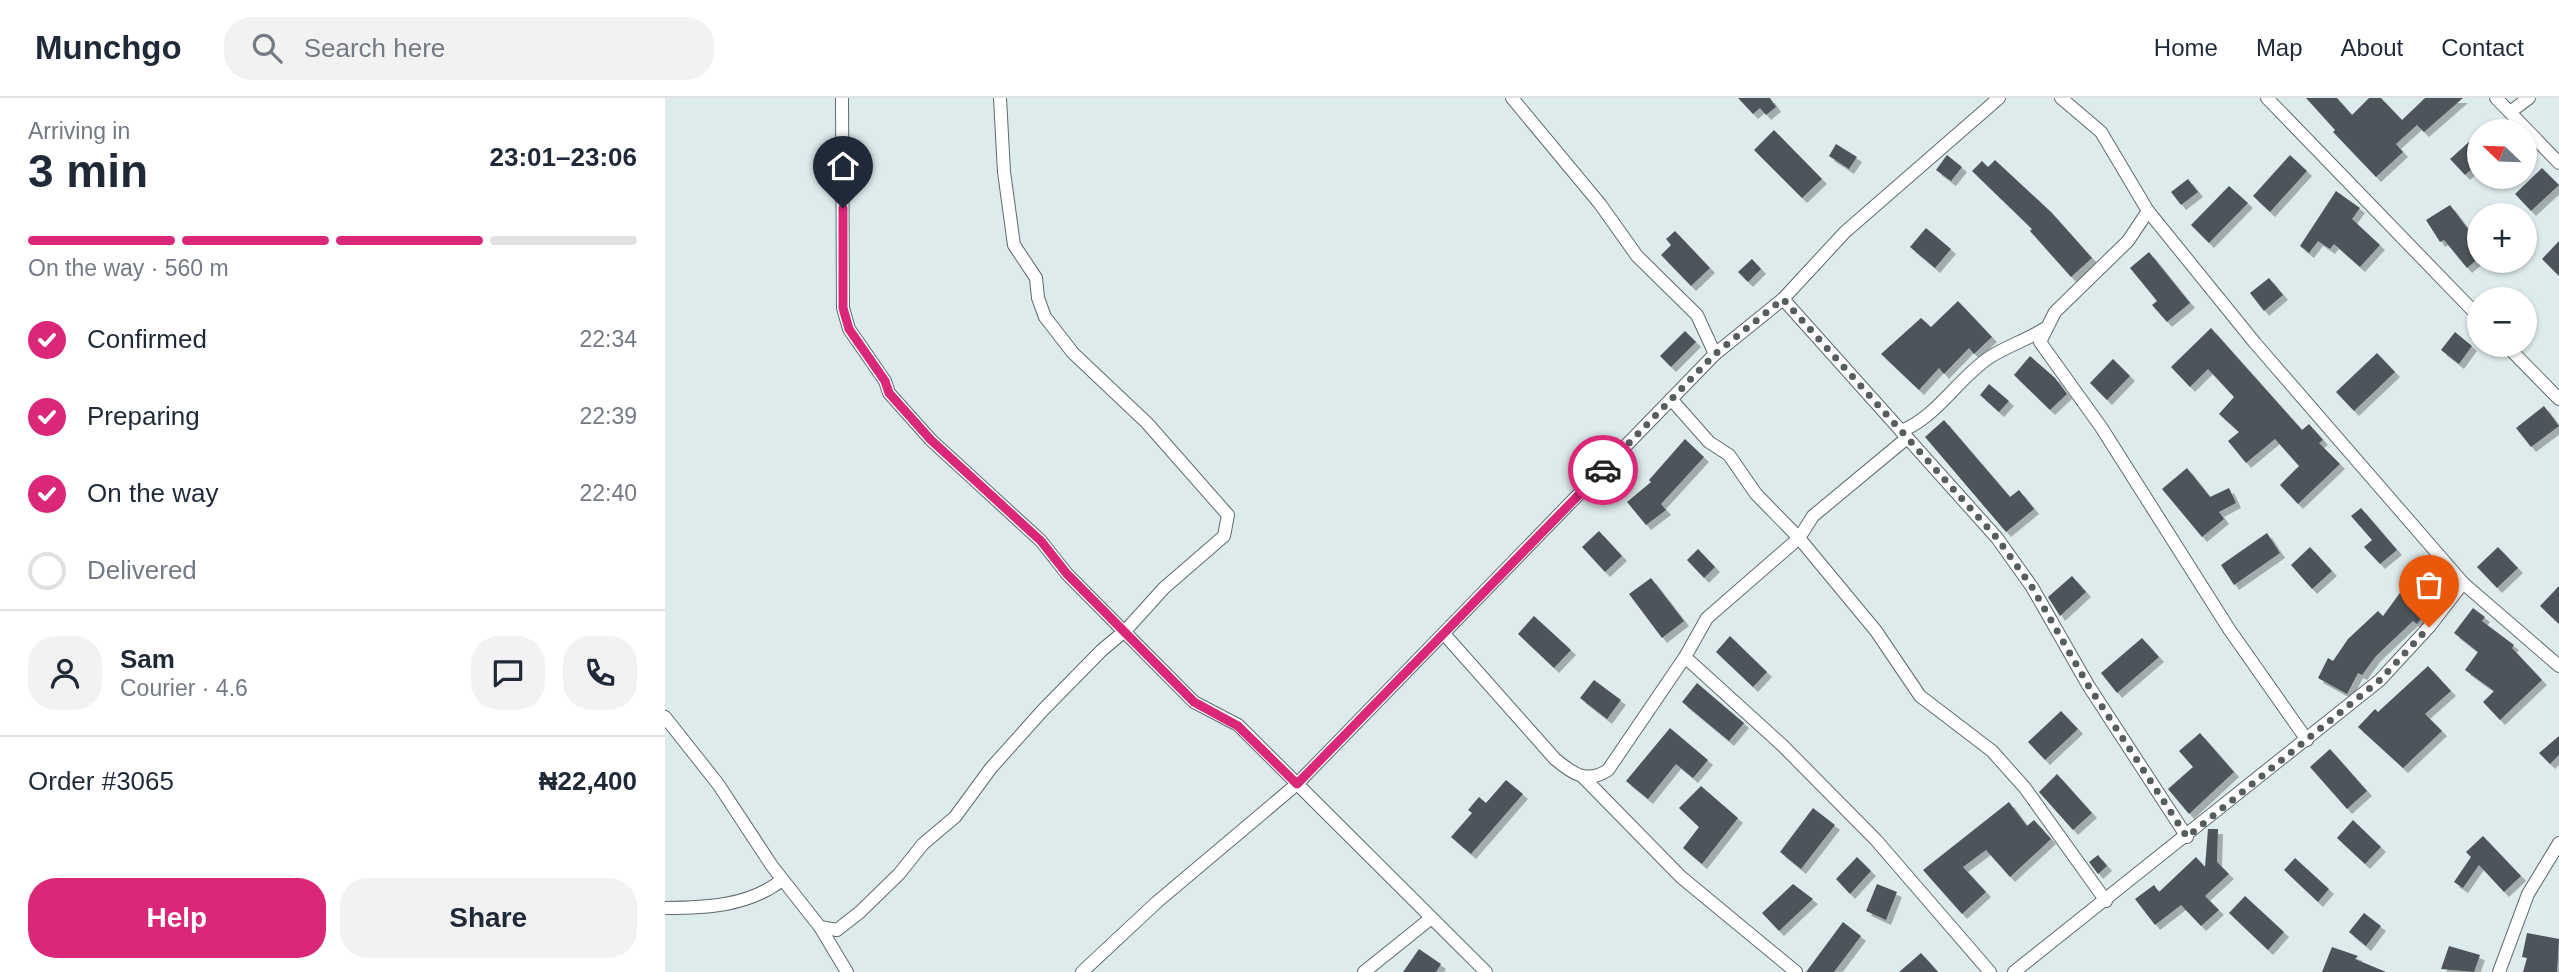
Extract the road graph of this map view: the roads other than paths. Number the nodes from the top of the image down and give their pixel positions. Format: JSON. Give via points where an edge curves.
{"nodes":[{"id":1,"x":842,"y":98,"type":"edge"},
{"id":2,"x":1000,"y":98,"type":"edge"},
{"id":3,"x":1512,"y":98,"type":"edge"},
{"id":4,"x":1999,"y":98,"type":"edge"},
{"id":5,"x":2061,"y":98,"type":"edge"},
{"id":6,"x":2267,"y":98,"type":"edge"},
{"id":7,"x":2496,"y":98,"type":"edge"},
{"id":8,"x":2529,"y":98,"type":"edge"},
{"id":9,"x":2510,"y":112,"type":"junction"},
{"id":10,"x":2559,"y":163,"type":"edge"},
{"id":11,"x":2148,"y":211,"type":"junction"},
{"id":12,"x":1783,"y":299,"type":"junction"},
{"id":13,"x":2467,"y":305,"type":"edge"},
{"id":14,"x":2044,"y":329,"type":"junction"},
{"id":15,"x":1715,"y":354,"type":"junction"},
{"id":16,"x":2518,"y":357,"type":"edge"},
{"id":17,"x":1671,"y":399,"type":"junction"},
{"id":18,"x":2559,"y":399,"type":"edge"},
{"id":19,"x":1904,"y":434,"type":"junction"},
{"id":20,"x":1799,"y":538,"type":"junction"},
{"id":21,"x":2463,"y":583,"type":"junction"},
{"id":22,"x":1126,"y":630,"type":"junction"},
{"id":23,"x":1445,"y":635,"type":"junction"},
{"id":24,"x":1685,"y":657,"type":"junction"},
{"id":25,"x":2559,"y":666,"type":"edge"},
{"id":26,"x":665,"y":717,"type":"edge"},
{"id":27,"x":2307,"y":740,"type":"junction"},
{"id":28,"x":1584,"y":778,"type":"junction"},
{"id":29,"x":1297,"y":784,"type":"junction"},
{"id":30,"x":2187,"y":837,"type":"junction"},
{"id":31,"x":2559,"y":844,"type":"edge"},
{"id":32,"x":782,"y":880,"type":"junction"},
{"id":33,"x":2106,"y":901,"type":"junction"},
{"id":34,"x":665,"y":908,"type":"edge"},
{"id":35,"x":1430,"y":919,"type":"junction"},
{"id":36,"x":820,"y":927,"type":"junction"},
{"id":37,"x":847,"y":972,"type":"edge"},
{"id":38,"x":1082,"y":972,"type":"edge"},
{"id":39,"x":1364,"y":972,"type":"edge"},
{"id":40,"x":1486,"y":972,"type":"edge"},
{"id":41,"x":1795,"y":972,"type":"edge"},
{"id":42,"x":1990,"y":972,"type":"edge"},
{"id":43,"x":2014,"y":972,"type":"edge"},
{"id":44,"x":2499,"y":972,"type":"edge"}],
"edges":[{"from":1,"to":22,"type":"street","via":[[843,308],[849,329],[889,393],[923,430],[1018,518],[1067,574]]},
{"from":2,"to":22,"type":"street","via":[[1014,245],[1036,278],[1045,317],[1073,353],[1147,423],[1229,515],[1224,536],[1164,588]]},
{"from":3,"to":15,"type":"street","via":[[1637,256],[1697,315]]},
{"from":4,"to":12,"type":"street","via":[[1845,232]]},
{"from":5,"to":11,"type":"street","via":[[2101,132]]},
{"from":6,"to":13,"type":"street"},
{"from":7,"to":9,"type":"street"},
{"from":8,"to":9,"type":"street"},
{"from":9,"to":10,"type":"street"},
{"from":11,"to":14,"type":"street","via":[[2128,241],[2055,312]]},
{"from":11,"to":21,"type":"street","via":[[2255,343]]},
{"from":12,"to":15,"type":"street"},
{"from":12,"to":19,"type":"street"},
{"from":14,"to":19,"type":"street","via":[[1988,358]]},
{"from":14,"to":27,"type":"street","via":[[2040,342]]},
{"from":15,"to":17,"type":"street"},
{"from":16,"to":18,"type":"street"},
{"from":17,"to":20,"type":"street","via":[[1709,442],[1729,455],[1756,494]]},
{"from":17,"to":23,"type":"street"},
{"from":19,"to":20,"type":"street","via":[[1814,516]]},
{"from":19,"to":30,"type":"street","via":[[1997,538],[2032,587],[2088,685]]},
{"from":20,"to":24,"type":"street","via":[[1707,618]]},
{"from":20,"to":33,"type":"street","via":[[1876,631],[1920,696],[1992,751],[2025,789]]},
{"from":21,"to":25,"type":"street"},
{"from":21,"to":27,"type":"street","via":[[2380,680]]},
{"from":22,"to":29,"type":"street","via":[[1194,702],[1238,726]]},
{"from":22,"to":36,"type":"street","via":[[1043,710],[955,817],[923,844],[860,912],[837,930]]},
{"from":23,"to":28,"type":"street","via":[[1555,759]]},
{"from":23,"to":29,"type":"street"},
{"from":24,"to":28,"type":"street","via":[[1608,770]]},
{"from":24,"to":42,"type":"street","via":[[1782,745],[1876,840]]},
{"from":26,"to":32,"type":"street","via":[[718,784]]},
{"from":27,"to":30,"type":"street"},
{"from":28,"to":41,"type":"street","via":[[1681,877]]},
{"from":29,"to":35,"type":"street"},
{"from":29,"to":38,"type":"street"},
{"from":30,"to":33,"type":"street"},
{"from":31,"to":44,"type":"street","via":[[2528,894]]},
{"from":32,"to":34,"type":"street","via":[[731,905]]},
{"from":32,"to":36,"type":"street"},
{"from":33,"to":43,"type":"street"},
{"from":35,"to":39,"type":"street"},
{"from":35,"to":40,"type":"street"},
{"from":36,"to":37,"type":"street"}]}
